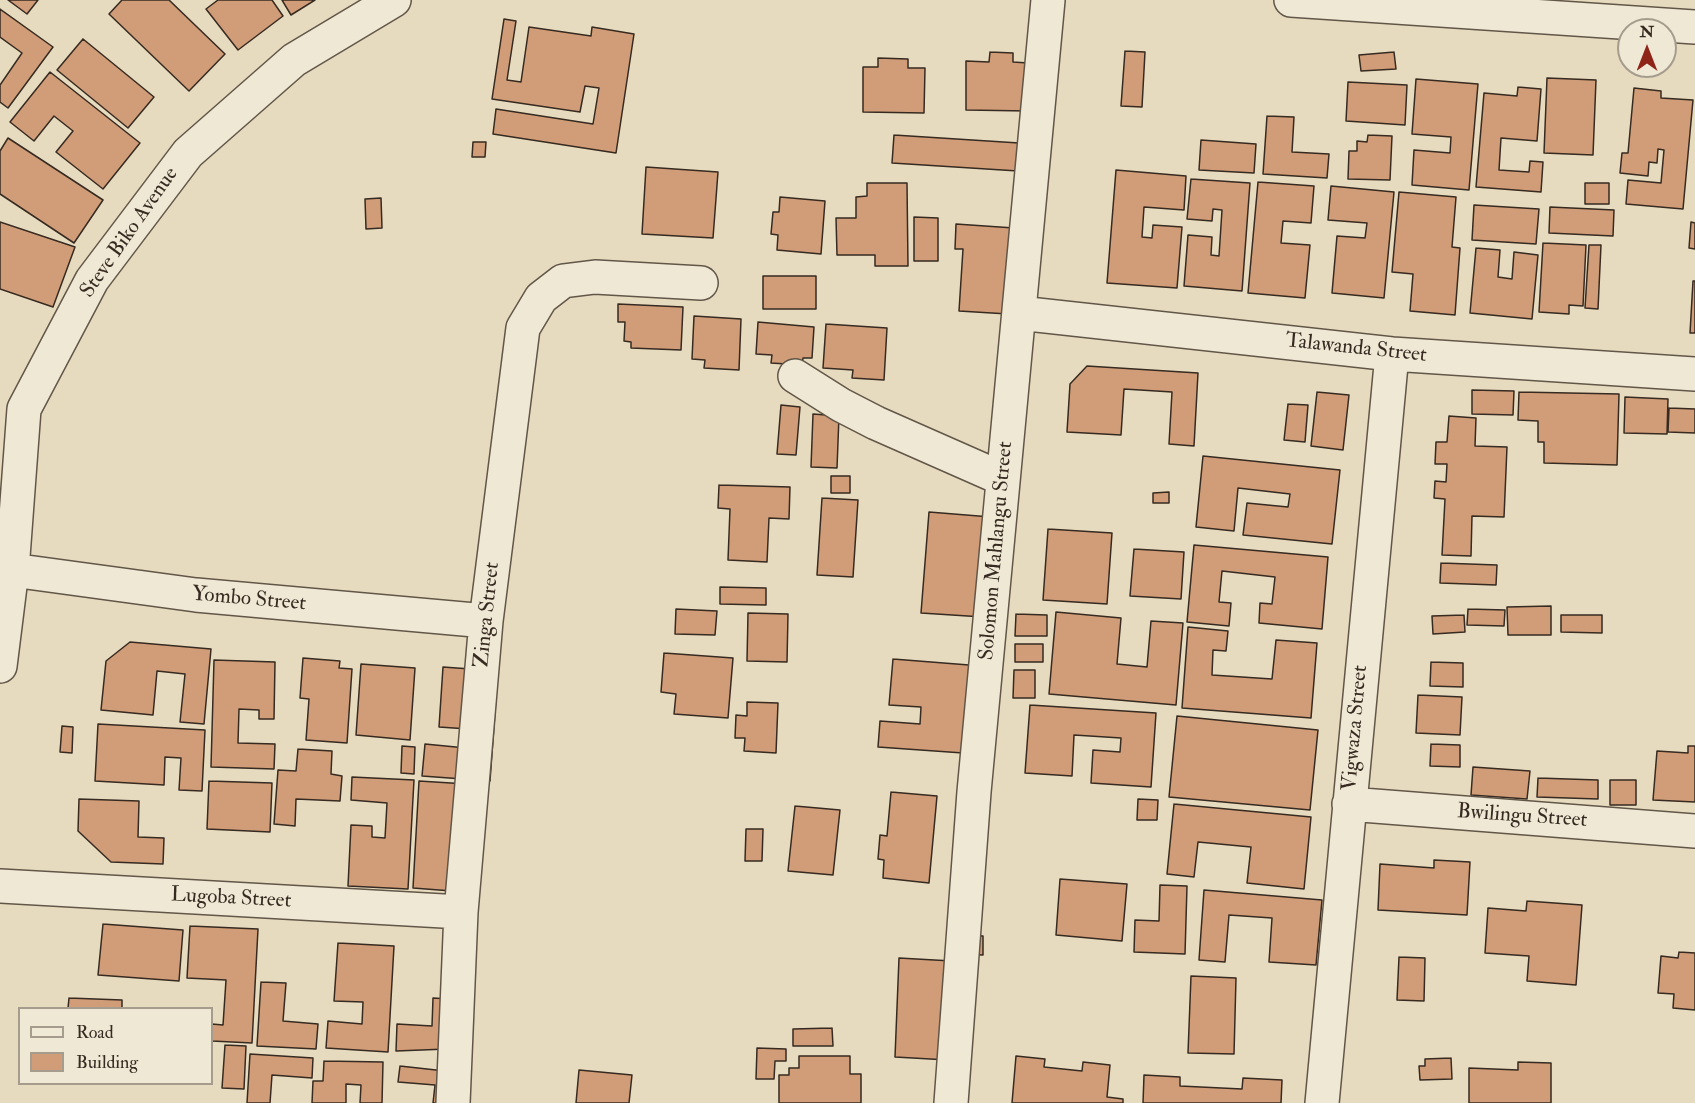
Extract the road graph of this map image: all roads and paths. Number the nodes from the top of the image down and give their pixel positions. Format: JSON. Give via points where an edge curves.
{"nodes":[{"id":1,"x":394,"y":0,"type":"edge"},
{"id":2,"x":1048,"y":0,"type":"edge"},
{"id":3,"x":1291,"y":0,"type":"edge"},
{"id":4,"x":1635,"y":11,"type":"edge"},
{"id":5,"x":1695,"y":27,"type":"edge"},
{"id":6,"x":700,"y":283,"type":"dead end"},
{"id":7,"x":1019,"y":313,"type":"junction"},
{"id":8,"x":1392,"y":354,"type":"junction"},
{"id":9,"x":1695,"y":374,"type":"edge"},
{"id":10,"x":795,"y":376,"type":"dead end"},
{"id":11,"x":12,"y":407,"type":"edge"},
{"id":12,"x":1004,"y":479,"type":"junction"},
{"id":13,"x":12,"y":570,"type":"junction"},
{"id":14,"x":486,"y":621,"type":"junction"},
{"id":15,"x":0,"y":666,"type":"edge"},
{"id":16,"x":1349,"y":804,"type":"junction"},
{"id":17,"x":1695,"y":831,"type":"edge"},
{"id":18,"x":0,"y":886,"type":"edge"},
{"id":19,"x":461,"y":912,"type":"junction"},
{"id":20,"x":453,"y":1103,"type":"edge"},
{"id":21,"x":951,"y":1103,"type":"edge"},
{"id":22,"x":1322,"y":1103,"type":"edge"}],
"edges":[{"from":1,"to":11,"type":"street","name":"Steve Biko Avenue","via":[[294,60],[188,153],[92,280]]},
{"from":2,"to":7,"type":"street","name":"Solomon Mahlangu Street"},
{"from":3,"to":4,"type":"street"},
{"from":4,"to":5,"type":"street"},
{"from":6,"to":14,"type":"street","name":"Zinga Street","via":[[595,277],[563,281],[541,298],[523,328]]},
{"from":7,"to":8,"type":"street","name":"Talawanda Street"},
{"from":7,"to":12,"type":"street","name":"Solomon Mahlangu Street"},
{"from":8,"to":9,"type":"street","name":"Talawanda Street"},
{"from":8,"to":16,"type":"street","name":"Vigwaza Street"},
{"from":10,"to":12,"type":"street","via":[[876,423]]},
{"from":11,"to":13,"type":"street","name":"Steve Biko Avenue"},
{"from":12,"to":21,"type":"street","name":"Solomon Mahlangu Street","via":[[974,792]]},
{"from":13,"to":14,"type":"street","name":"Yombo Street","via":[[196,595]]},
{"from":13,"to":15,"type":"street","name":"Steve Biko Avenue"},
{"from":14,"to":19,"type":"street","name":"Zinga Street"},
{"from":16,"to":17,"type":"street","name":"Bwilingu Street"},
{"from":16,"to":22,"type":"street","name":"Vigwaza Street"},
{"from":18,"to":19,"type":"street","name":"Lugoba Street"},
{"from":19,"to":20,"type":"street","name":"Zinga Street"}]}
